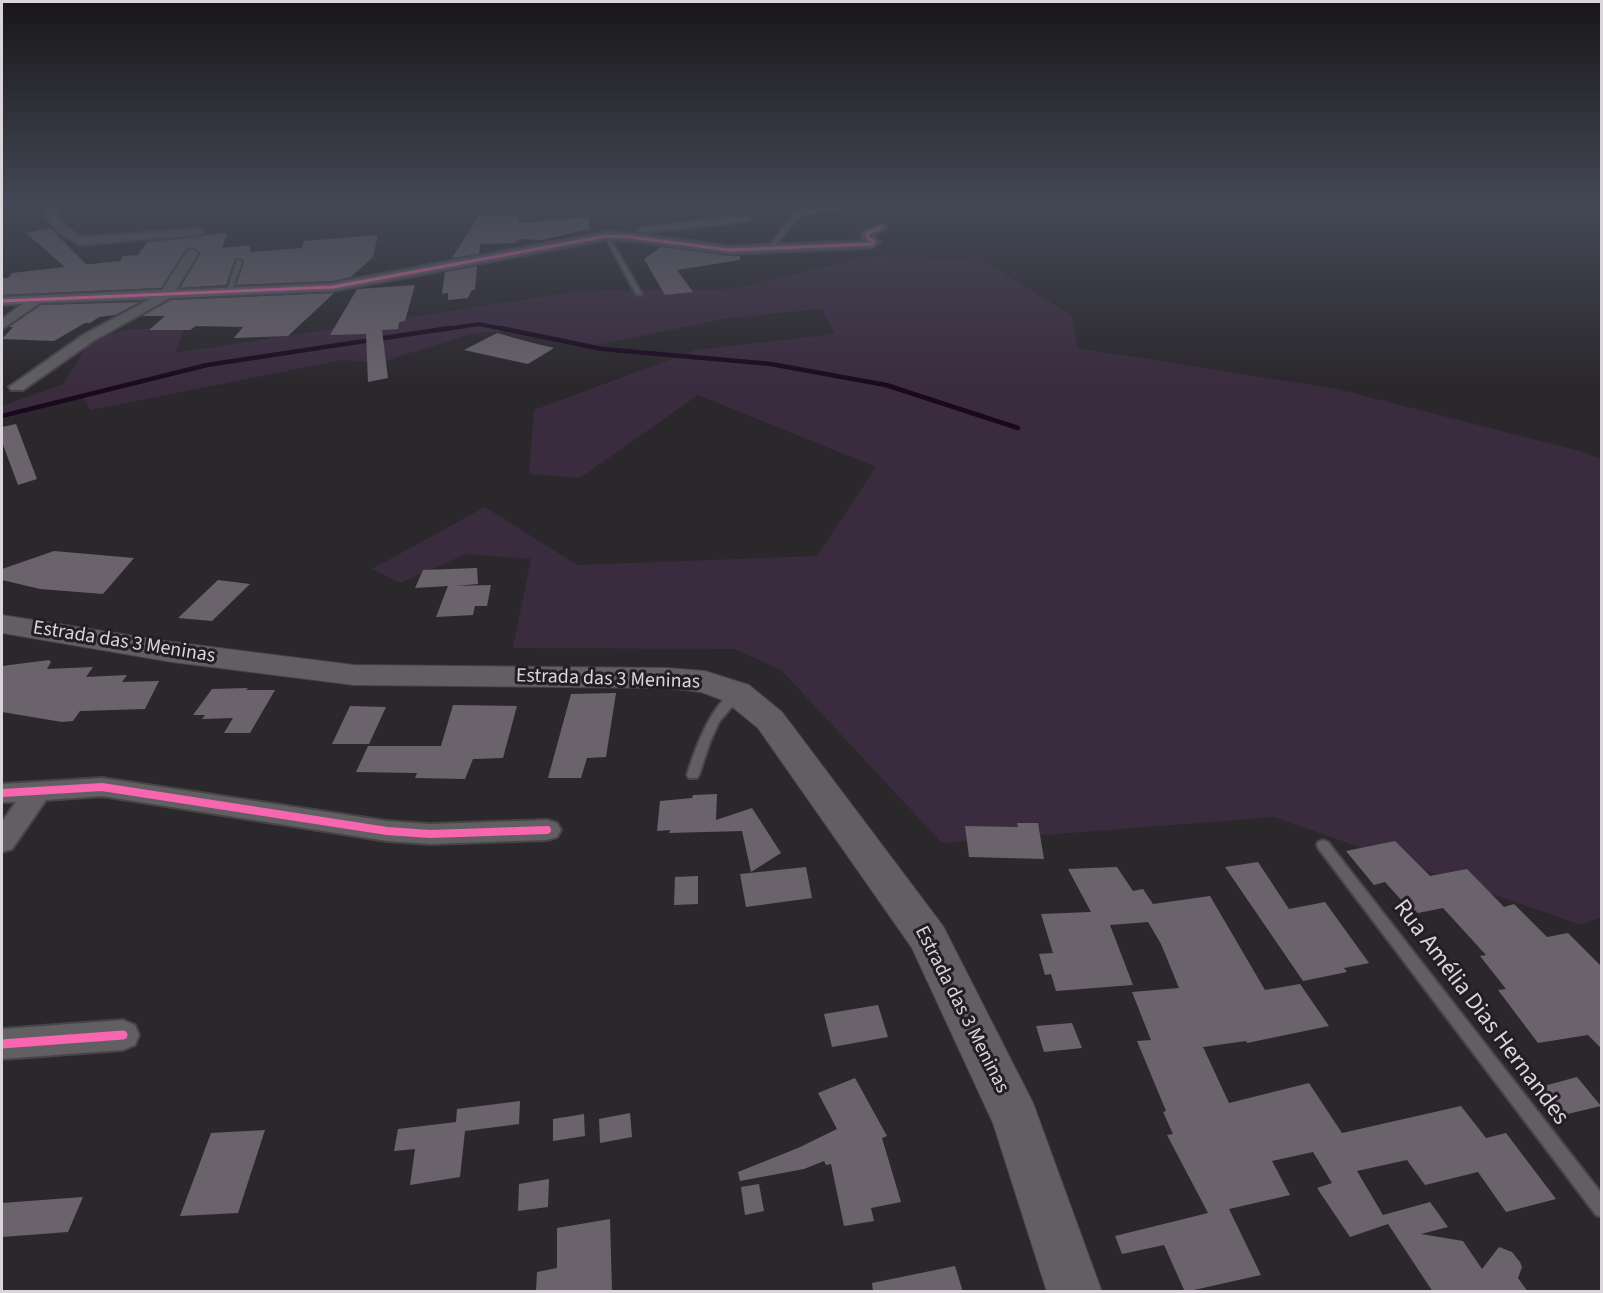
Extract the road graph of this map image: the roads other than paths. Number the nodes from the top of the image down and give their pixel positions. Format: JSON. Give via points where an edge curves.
{"nodes":[{"id":1,"x":183,"y":267,"type":"edge"},
{"id":2,"x":237,"y":267,"type":"edge"},
{"id":3,"x":442,"y":267,"type":"edge"},
{"id":4,"x":624,"y":267,"type":"edge"},
{"id":5,"x":228,"y":293,"type":"junction"},
{"id":6,"x":639,"y":294,"type":"dead end"},
{"id":7,"x":165,"y":296,"type":"junction"},
{"id":8,"x":36,"y":300,"type":"junction"},
{"id":9,"x":2,"y":301,"type":"edge"},
{"id":10,"x":2,"y":325,"type":"edge"},
{"id":11,"x":17,"y":387,"type":"dead end"},
{"id":12,"x":2,"y":624,"type":"edge"},
{"id":13,"x":737,"y":693,"type":"junction"},
{"id":14,"x":693,"y":775,"type":"dead end"},
{"id":15,"x":38,"y":791,"type":"junction"},
{"id":16,"x":2,"y":793,"type":"edge"},
{"id":17,"x":547,"y":830,"type":"dead end"},
{"id":18,"x":2,"y":842,"type":"edge"},
{"id":19,"x":1323,"y":845,"type":"dead end"},
{"id":20,"x":123,"y":1035,"type":"dead end"},
{"id":21,"x":2,"y":1044,"type":"edge"},
{"id":22,"x":1602,"y":1209,"type":"edge"},
{"id":23,"x":1075,"y":1292,"type":"edge"}],
"edges":[{"from":1,"to":7,"type":"street"},
{"from":2,"to":5,"type":"lane"},
{"from":3,"to":5,"type":"street","via":[[302,290]]},
{"from":4,"to":6,"type":"lane"},
{"from":5,"to":7,"type":"street"},
{"from":7,"to":8,"type":"street"},
{"from":7,"to":11,"type":"street","via":[[88,338]]},
{"from":8,"to":9,"type":"street"},
{"from":8,"to":10,"type":"street"},
{"from":12,"to":13,"type":"main road","name":"Estrada das 3 Meninas","via":[[172,652],[354,675],[666,678],[705,682]]},
{"from":13,"to":14,"type":"lane","via":[[718,712]]},
{"from":13,"to":23,"type":"main road","name":"Estrada das 3 Meninas","via":[[770,720],[928,938],[1016,1119]]},
{"from":15,"to":16,"type":"street"},
{"from":15,"to":17,"type":"street","via":[[102,787],[387,831],[430,834]]},
{"from":15,"to":18,"type":"street"},
{"from":19,"to":22,"type":"lane","name":"Rua Amélia Dias Hernandes"},
{"from":20,"to":21,"type":"street"}]}
